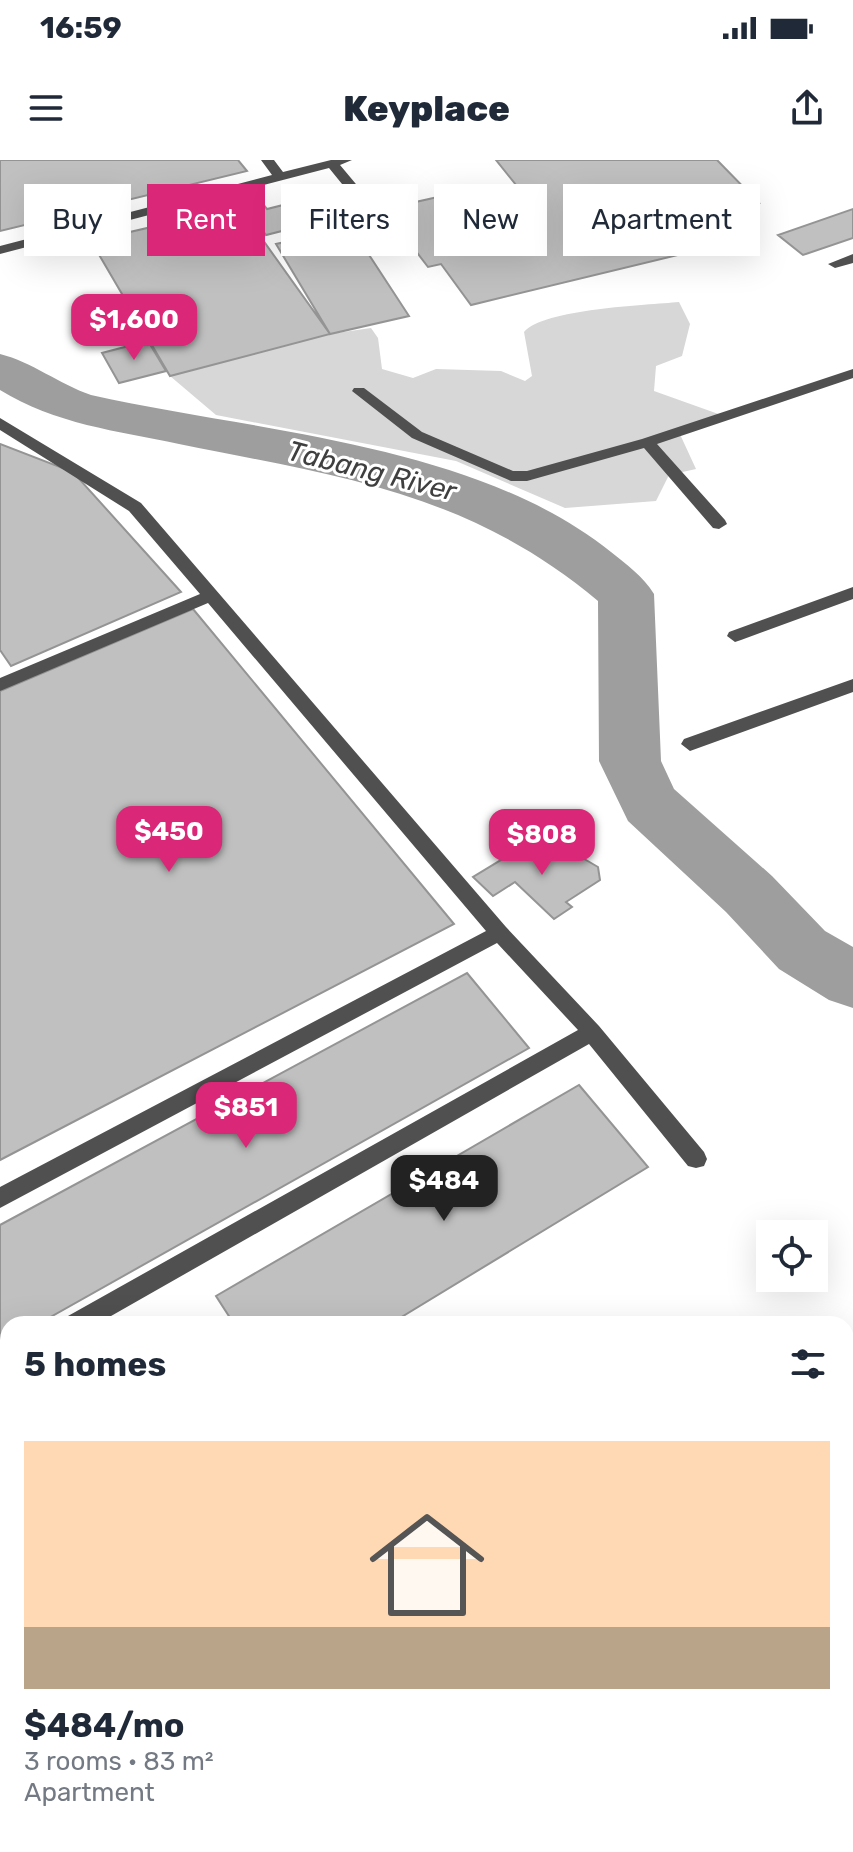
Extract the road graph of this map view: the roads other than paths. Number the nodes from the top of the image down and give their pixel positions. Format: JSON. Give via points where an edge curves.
{"nodes":[{"id":1,"x":267,"y":160,"type":"edge"},
{"id":2,"x":339,"y":162,"type":"edge"},
{"id":3,"x":280,"y":177,"type":"junction"},
{"id":4,"x":353,"y":184,"type":"edge"},
{"id":5,"x":0,"y":250,"type":"edge"},
{"id":6,"x":853,"y":258,"type":"edge"},
{"id":7,"x":835,"y":264,"type":"dead end"},
{"id":8,"x":853,"y":373,"type":"edge"},
{"id":9,"x":359,"y":391,"type":"dead end"},
{"id":10,"x":0,"y":423,"type":"edge"},
{"id":11,"x":647,"y":442,"type":"junction"},
{"id":12,"x":719,"y":524,"type":"dead end"},
{"id":13,"x":853,"y":593,"type":"edge"},
{"id":14,"x":210,"y":596,"type":"junction"},
{"id":15,"x":735,"y":636,"type":"dead end"},
{"id":16,"x":0,"y":685,"type":"edge"},
{"id":17,"x":853,"y":685,"type":"edge"},
{"id":18,"x":690,"y":744,"type":"dead end"},
{"id":19,"x":499,"y":933,"type":"junction"},
{"id":20,"x":592,"y":1032,"type":"junction"},
{"id":21,"x":696,"y":1159,"type":"dead end"},
{"id":22,"x":0,"y":1198,"type":"edge"},
{"id":23,"x":90,"y":1316,"type":"edge"}],
"edges":[{"from":1,"to":3,"type":"street"},
{"from":2,"to":3,"type":"street"},
{"from":2,"to":4,"type":"street"},
{"from":3,"to":5,"type":"street"},
{"from":6,"to":7,"type":"street"},
{"from":8,"to":11,"type":"street"},
{"from":9,"to":11,"type":"street","via":[[417,435],[511,476]]},
{"from":10,"to":14,"type":"street","via":[[135,507]]},
{"from":11,"to":12,"type":"street"},
{"from":13,"to":15,"type":"street"},
{"from":14,"to":16,"type":"street"},
{"from":14,"to":19,"type":"street"},
{"from":17,"to":18,"type":"street"},
{"from":19,"to":20,"type":"street"},
{"from":19,"to":22,"type":"street"},
{"from":20,"to":21,"type":"street"},
{"from":20,"to":23,"type":"street"}]}
